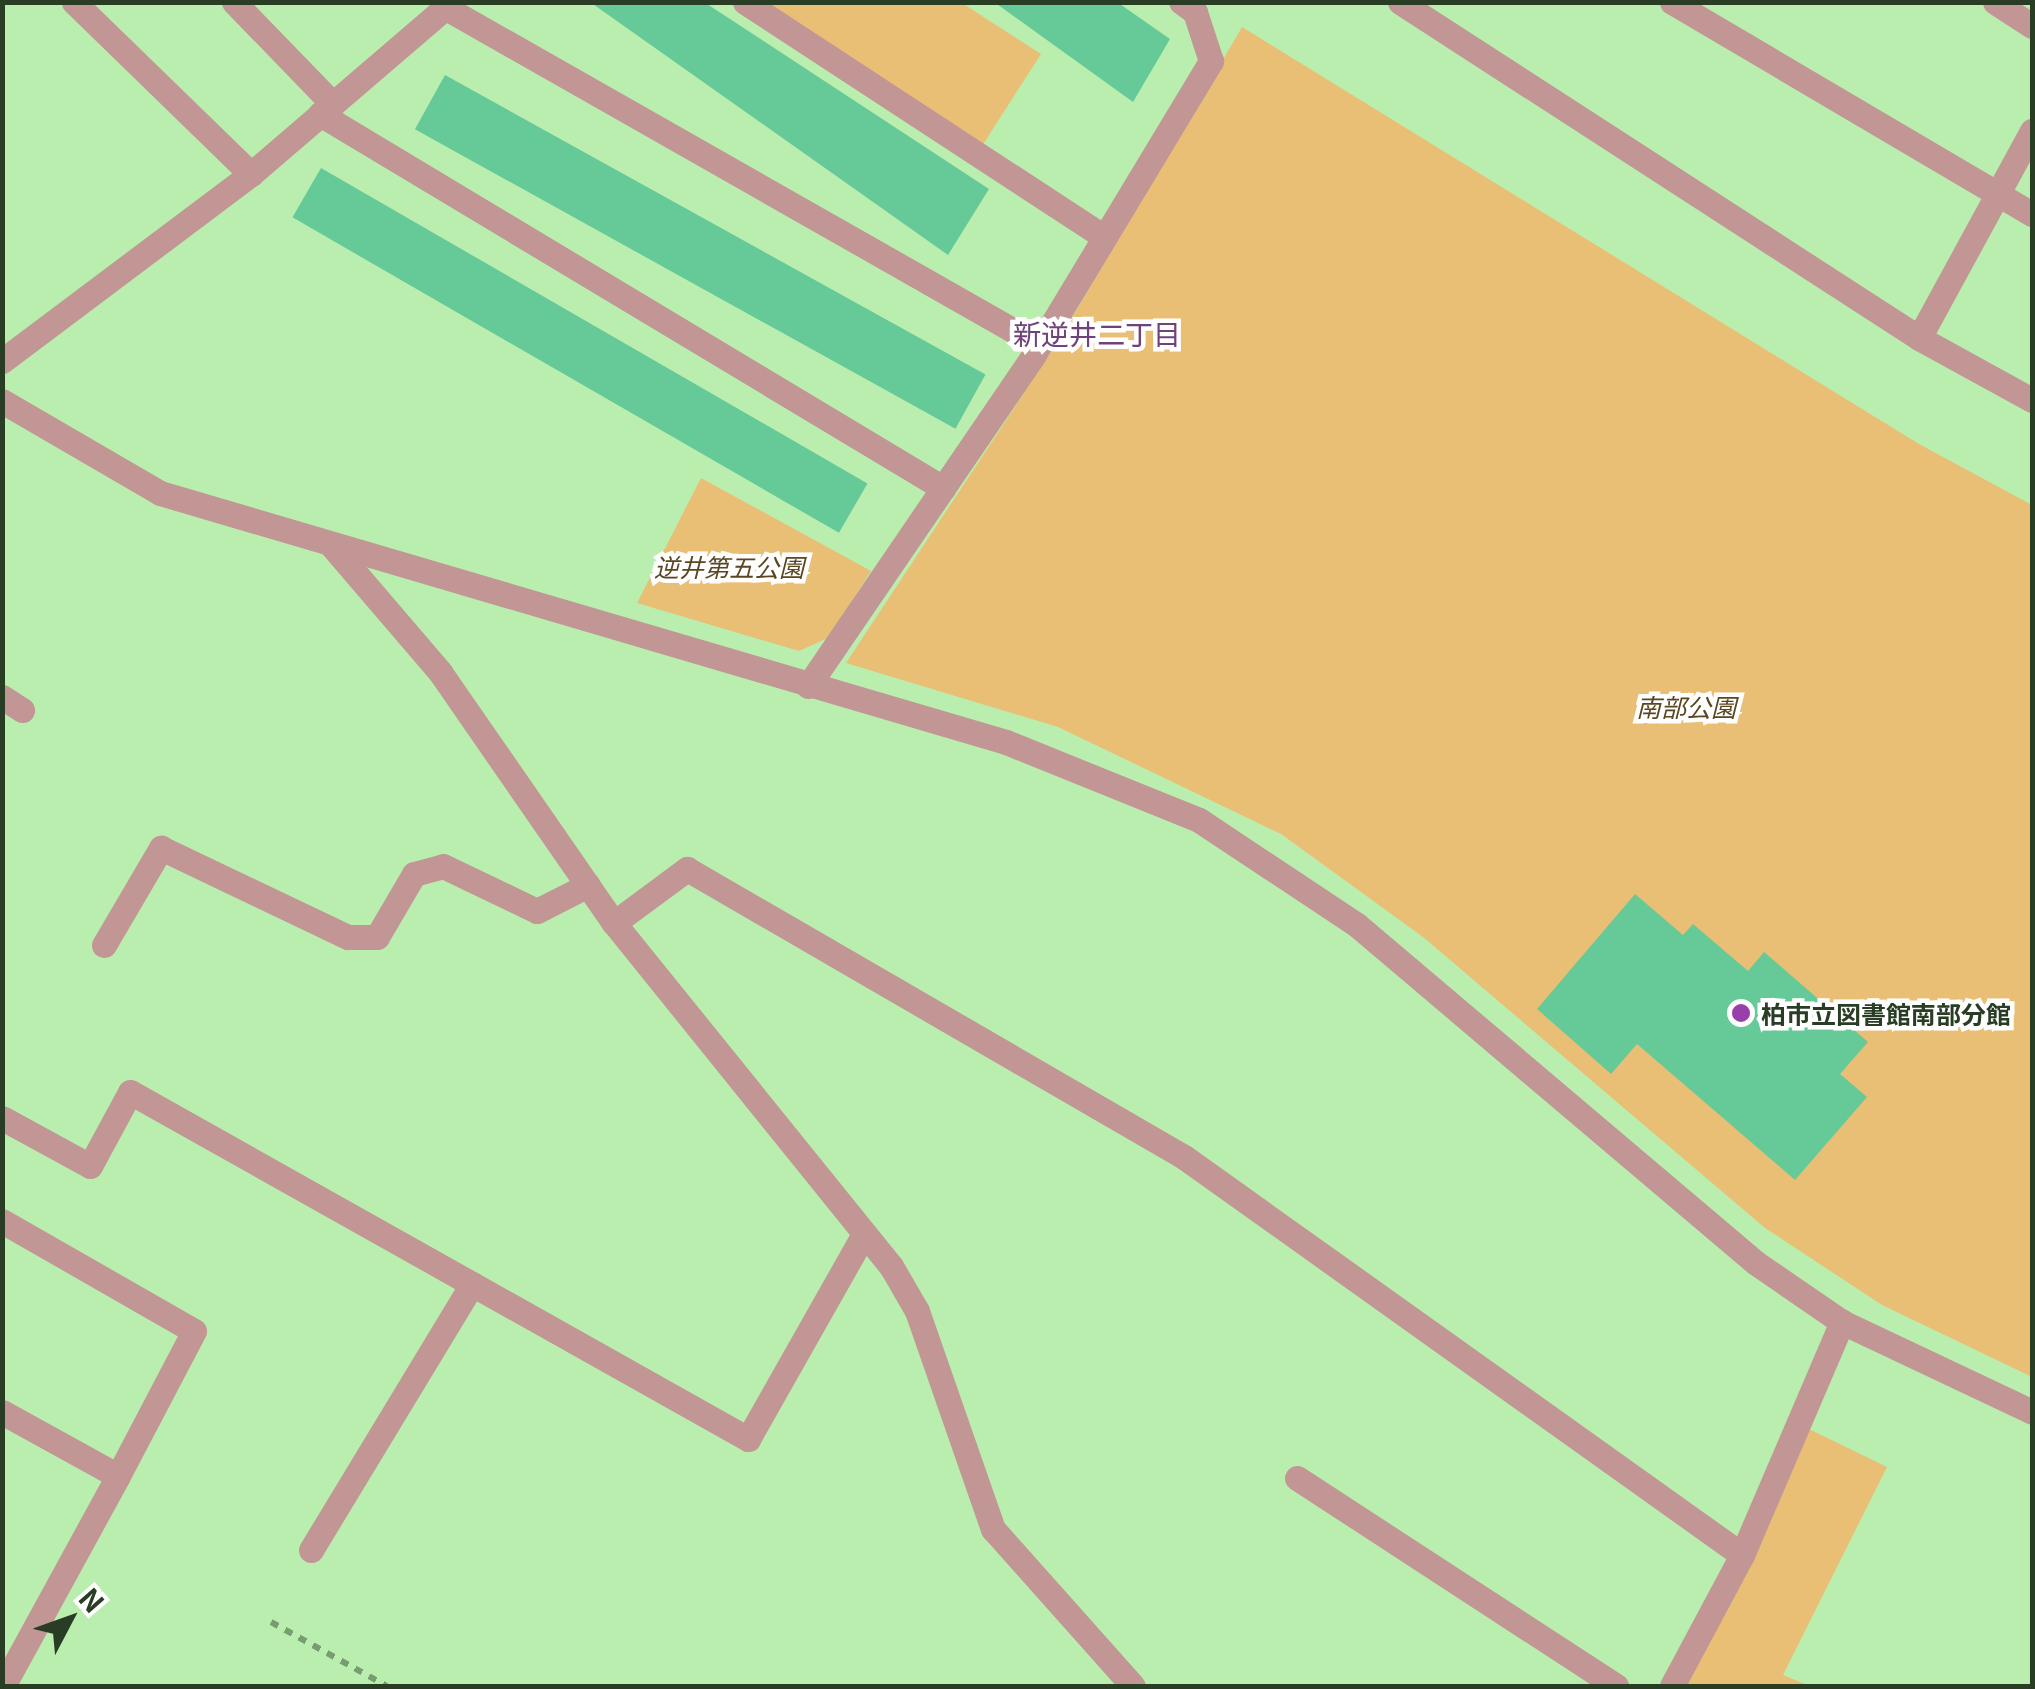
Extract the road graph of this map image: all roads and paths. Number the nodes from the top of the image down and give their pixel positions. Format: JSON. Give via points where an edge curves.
{"nodes":[{"id":1,"x":74,"y":2,"type":"edge"},
{"id":2,"x":234,"y":2,"type":"edge"},
{"id":3,"x":745,"y":2,"type":"edge"},
{"id":4,"x":1400,"y":2,"type":"edge"},
{"id":5,"x":1672,"y":2,"type":"edge"},
{"id":6,"x":1995,"y":2,"type":"edge"},
{"id":7,"x":449,"y":5,"type":"edge"},
{"id":8,"x":1193,"y":6,"type":"edge"},
{"id":9,"x":2032,"y":26,"type":"edge"},
{"id":10,"x":326,"y":109,"type":"junction"},
{"id":11,"x":2032,"y":131,"type":"edge"},
{"id":12,"x":251,"y":174,"type":"junction"},
{"id":13,"x":1997,"y":195,"type":"junction"},
{"id":14,"x":2032,"y":214,"type":"edge"},
{"id":15,"x":1104,"y":237,"type":"junction"},
{"id":16,"x":1919,"y":338,"type":"junction"},
{"id":17,"x":1039,"y":345,"type":"junction"},
{"id":18,"x":2,"y":361,"type":"edge"},
{"id":19,"x":2032,"y":400,"type":"edge"},
{"id":20,"x":2,"y":401,"type":"edge"},
{"id":21,"x":943,"y":488,"type":"junction"},
{"id":22,"x":333,"y":547,"type":"junction"},
{"id":23,"x":808,"y":686,"type":"junction"},
{"id":24,"x":588,"y":885,"type":"junction"},
{"id":25,"x":614,"y":923,"type":"junction"},
{"id":26,"x":104,"y":945,"type":"dead end"},
{"id":27,"x":2,"y":1118,"type":"edge"},
{"id":28,"x":2,"y":1221,"type":"edge"},
{"id":29,"x":864,"y":1234,"type":"junction"},
{"id":30,"x":472,"y":1284,"type":"junction"},
{"id":31,"x":1842,"y":1322,"type":"junction"},
{"id":32,"x":2,"y":1412,"type":"edge"},
{"id":33,"x":2032,"y":1412,"type":"edge"},
{"id":34,"x":118,"y":1476,"type":"junction"},
{"id":35,"x":1297,"y":1478,"type":"dead end"},
{"id":36,"x":311,"y":1550,"type":"dead end"},
{"id":37,"x":1742,"y":1555,"type":"junction"},
{"id":38,"x":271,"y":1622,"type":"dead end"},
{"id":39,"x":2,"y":1686,"type":"edge"},
{"id":40,"x":386,"y":1686,"type":"edge"},
{"id":41,"x":1133,"y":1686,"type":"edge"},
{"id":42,"x":1616,"y":1686,"type":"edge"},
{"id":43,"x":1672,"y":1686,"type":"edge"}],
"edges":[{"from":1,"to":12,"type":"street"},
{"from":2,"to":10,"type":"street"},
{"from":3,"to":15,"type":"street"},
{"from":4,"to":16,"type":"street"},
{"from":5,"to":13,"type":"street"},
{"from":6,"to":9,"type":"street"},
{"from":7,"to":10,"type":"street"},
{"from":7,"to":17,"type":"street"},
{"from":8,"to":15,"type":"street","via":[[1210,61]]},
{"from":10,"to":12,"type":"street"},
{"from":10,"to":21,"type":"street"},
{"from":11,"to":13,"type":"street"},
{"from":12,"to":18,"type":"street"},
{"from":13,"to":14,"type":"street"},
{"from":13,"to":16,"type":"street"},
{"from":15,"to":17,"type":"street"},
{"from":16,"to":19,"type":"street"},
{"from":17,"to":21,"type":"street"},
{"from":20,"to":22,"type":"street","via":[[160,493]]},
{"from":21,"to":23,"type":"street"},
{"from":22,"to":23,"type":"street"},
{"from":22,"to":24,"type":"street","via":[[440,672]]},
{"from":23,"to":31,"type":"street","via":[[1006,742],[1199,820],[1356,925],[1663,1188]]},
{"from":24,"to":25,"type":"street"},
{"from":24,"to":26,"type":"street","via":[[537,911],[443,866],[414,874],[377,937],[348,937],[161,848]]},
{"from":25,"to":29,"type":"street"},
{"from":25,"to":37,"type":"street","via":[[687,869],[1184,1157]]},
{"from":27,"to":30,"type":"street","via":[[90,1166],[130,1092]]},
{"from":28,"to":34,"type":"street","via":[[194,1331]]},
{"from":29,"to":30,"type":"street","via":[[748,1440]]},
{"from":29,"to":41,"type":"street","via":[[917,1311],[993,1529]]},
{"from":30,"to":36,"type":"street"},
{"from":31,"to":33,"type":"street"},
{"from":31,"to":37,"type":"street"},
{"from":32,"to":34,"type":"street"},
{"from":34,"to":39,"type":"street"},
{"from":35,"to":42,"type":"street"},
{"from":37,"to":43,"type":"street"},
{"from":38,"to":40,"type":"path"}]}
